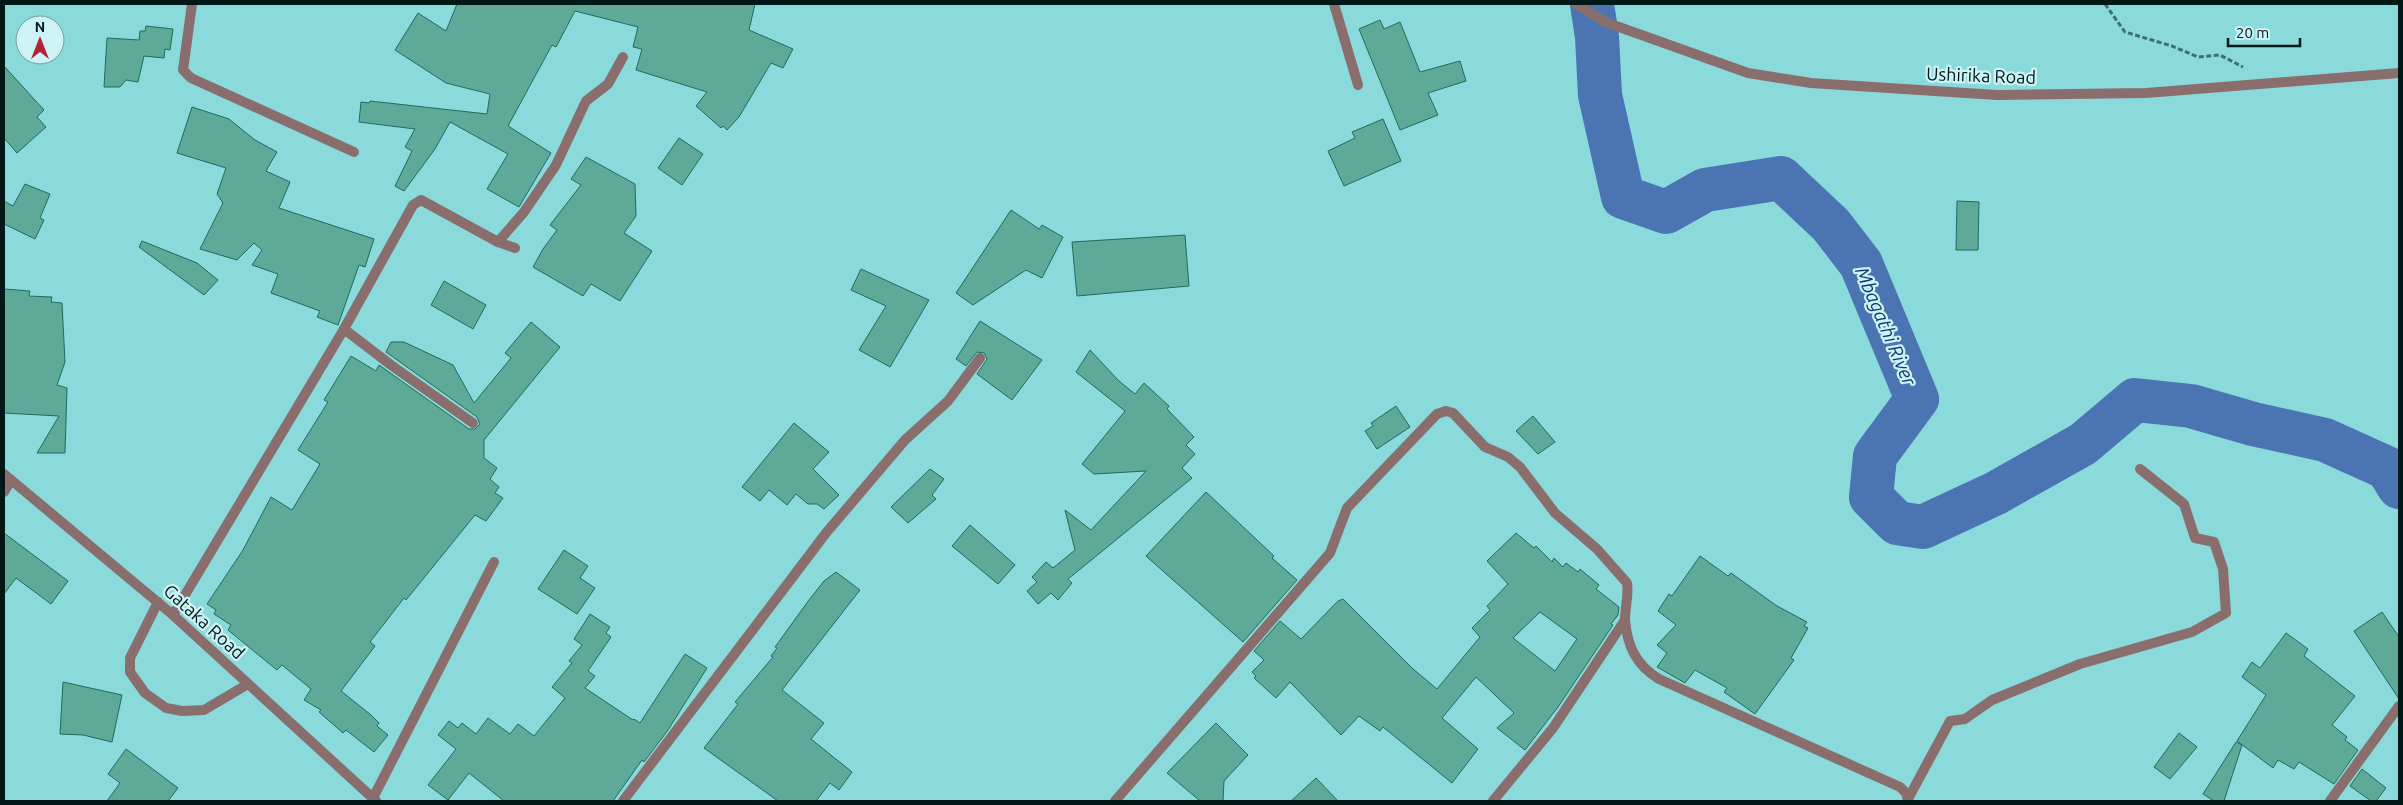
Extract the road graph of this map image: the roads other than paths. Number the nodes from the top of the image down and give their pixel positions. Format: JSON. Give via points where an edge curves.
{"nodes":[{"id":1,"x":192,"y":4,"type":"edge"},
{"id":2,"x":1334,"y":4,"type":"edge"},
{"id":3,"x":1576,"y":4,"type":"edge"},
{"id":4,"x":623,"y":57,"type":"dead end"},
{"id":5,"x":2399,"y":74,"type":"edge"},
{"id":6,"x":1358,"y":85,"type":"dead end"},
{"id":7,"x":354,"y":152,"type":"dead end"},
{"id":8,"x":498,"y":242,"type":"junction"},
{"id":9,"x":515,"y":248,"type":"dead end"},
{"id":10,"x":344,"y":329,"type":"junction"},
{"id":11,"x":980,"y":358,"type":"dead end"},
{"id":12,"x":473,"y":423,"type":"dead end"},
{"id":13,"x":2140,"y":469,"type":"dead end"},
{"id":14,"x":8,"y":477,"type":"edge"},
{"id":15,"x":4,"y":492,"type":"edge"},
{"id":16,"x":494,"y":562,"type":"dead end"},
{"id":17,"x":158,"y":602,"type":"junction"},
{"id":18,"x":173,"y":615,"type":"junction"},
{"id":19,"x":1625,"y":620,"type":"junction"},
{"id":20,"x":248,"y":684,"type":"junction"},
{"id":21,"x":2399,"y":706,"type":"edge"},
{"id":22,"x":375,"y":800,"type":"edge"},
{"id":23,"x":1908,"y":800,"type":"edge"},
{"id":24,"x":623,"y":801,"type":"edge"},
{"id":25,"x":1115,"y":801,"type":"edge"},
{"id":26,"x":1493,"y":801,"type":"edge"},
{"id":27,"x":2330,"y":801,"type":"edge"}],
"edges":[{"from":1,"to":7,"type":"street","via":[[183,57],[183,70],[191,78]]},
{"from":2,"to":6,"type":"street"},
{"from":3,"to":5,"type":"street","name":"Ushirika Road","via":[[1605,22],[1748,73],[1811,83],[1997,95],[2146,93]]},
{"from":4,"to":8,"type":"street","via":[[608,84],[586,101],[556,165],[524,212]]},
{"from":8,"to":9,"type":"street"},
{"from":8,"to":10,"type":"street","via":[[421,200],[413,205]]},
{"from":10,"to":12,"type":"street"},
{"from":10,"to":18,"type":"street"},
{"from":11,"to":24,"type":"street","via":[[948,401],[905,440],[826,533]]},
{"from":13,"to":23,"type":"street","via":[[2184,504],[2195,538],[2214,542],[2223,569],[2226,613],[2192,632],[2080,664],[1992,700],[1965,719],[1950,721]]},
{"from":14,"to":15,"type":"street"},
{"from":14,"to":17,"type":"street","name":"Gataka Road"},
{"from":16,"to":22,"type":"street"},
{"from":17,"to":18,"type":"street","name":"Gataka Road"},
{"from":17,"to":20,"type":"street","via":[[130,658],[130,672],[146,693],[166,708],[204,710]]},
{"from":18,"to":20,"type":"street","name":"Gataka Road"},
{"from":19,"to":23,"type":"street","via":[[1632,652],[1645,671],[1900,787]]},
{"from":19,"to":25,"type":"street","via":[[1627,583],[1597,549],[1555,513],[1520,467],[1485,447],[1453,413],[1437,414],[1347,508],[1330,553]]},
{"from":19,"to":26,"type":"street","via":[[1553,728]]},
{"from":20,"to":22,"type":"street","name":"Gataka Road"},
{"from":21,"to":27,"type":"street"}]}
